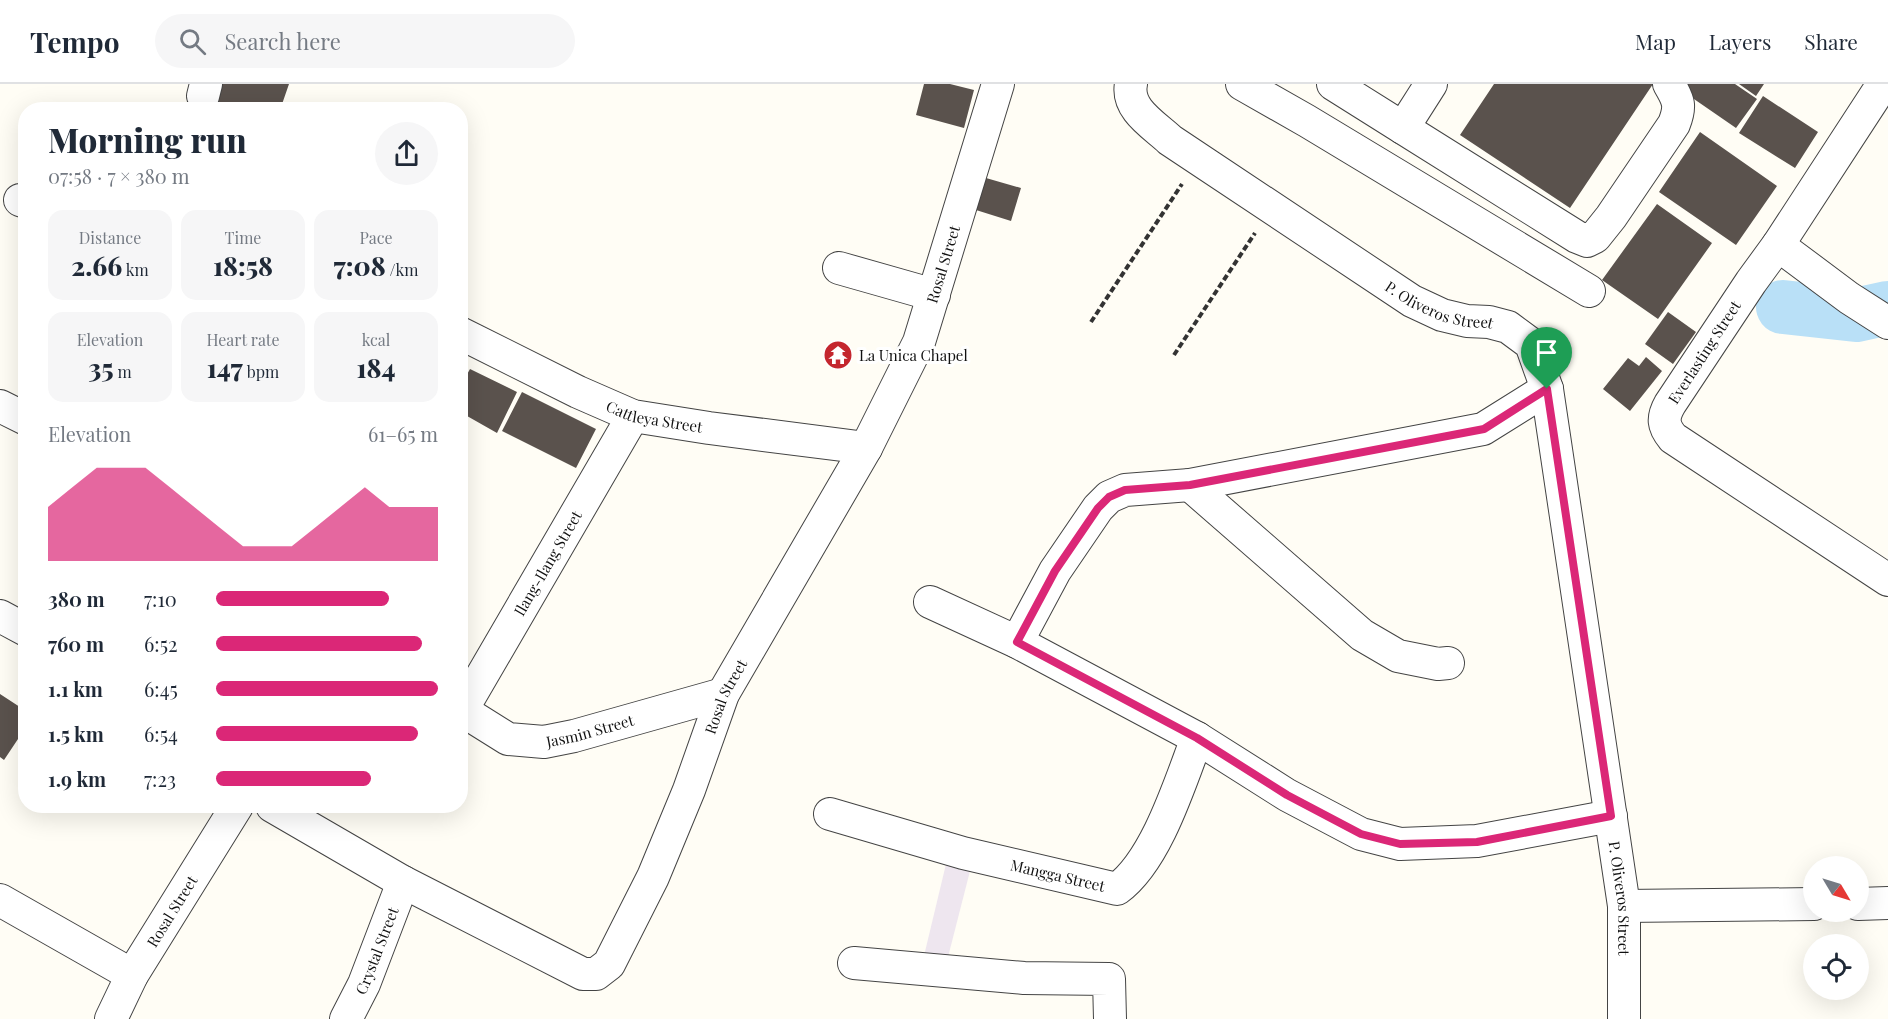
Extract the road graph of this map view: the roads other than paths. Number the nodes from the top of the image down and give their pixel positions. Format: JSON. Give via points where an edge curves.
{"nodes":[{"id":1,"x":998,"y":84,"type":"edge"},
{"id":2,"x":1131,"y":84,"type":"edge"},
{"id":3,"x":1242,"y":84,"type":"edge"},
{"id":4,"x":1331,"y":84,"type":"edge"},
{"id":5,"x":1431,"y":84,"type":"edge"},
{"id":6,"x":1670,"y":84,"type":"edge"},
{"id":7,"x":1883,"y":84,"type":"edge"},
{"id":8,"x":1307,"y":121,"type":"junction"},
{"id":9,"x":1403,"y":128,"type":"junction"},
{"id":10,"x":1778,"y":245,"type":"junction"},
{"id":11,"x":839,"y":268,"type":"dead end"},
{"id":12,"x":1589,"y":291,"type":"dead end"},
{"id":13,"x":934,"y":295,"type":"junction"},
{"id":14,"x":1888,"y":323,"type":"edge"},
{"id":15,"x":468,"y":337,"type":"edge"},
{"id":16,"x":1547,"y":389,"type":"junction"},
{"id":17,"x":0,"y":406,"type":"edge"},
{"id":18,"x":18,"y":415,"type":"edge"},
{"id":19,"x":633,"y":416,"type":"junction"},
{"id":20,"x":866,"y":448,"type":"junction"},
{"id":21,"x":1190,"y":485,"type":"junction"},
{"id":22,"x":1888,"y":580,"type":"edge"},
{"id":23,"x":930,"y":602,"type":"dead end"},
{"id":24,"x":0,"y":616,"type":"edge"},
{"id":25,"x":18,"y":626,"type":"edge"},
{"id":26,"x":1017,"y":642,"type":"junction"},
{"id":27,"x":1448,"y":663,"type":"dead end"},
{"id":28,"x":723,"y":694,"type":"junction"},
{"id":29,"x":468,"y":697,"type":"edge"},
{"id":30,"x":468,"y":713,"type":"edge"},
{"id":31,"x":1197,"y":738,"type":"junction"},
{"id":32,"x":233,"y":813,"type":"edge"},
{"id":33,"x":284,"y":813,"type":"edge"},
{"id":34,"x":830,"y":814,"type":"dead end"},
{"id":35,"x":1611,"y":816,"type":"junction"},
{"id":36,"x":404,"y":882,"type":"junction"},
{"id":37,"x":0,"y":900,"type":"edge"},
{"id":38,"x":1888,"y":903,"type":"edge"},
{"id":39,"x":1803,"y":904,"type":"edge"},
{"id":40,"x":1869,"y":904,"type":"edge"},
{"id":41,"x":1624,"y":906,"type":"junction"},
{"id":42,"x":854,"y":963,"type":"dead end"},
{"id":43,"x":132,"y":975,"type":"junction"},
{"id":44,"x":348,"y":1016,"type":"edge"},
{"id":45,"x":111,"y":1019,"type":"edge"},
{"id":46,"x":1110,"y":1019,"type":"edge"},
{"id":47,"x":1624,"y":1019,"type":"edge"}],
"edges":[{"from":1,"to":13,"type":"street","name":"Rosal Street"},
{"from":2,"to":16,"type":"street","name":"P. Oliveros Street","via":[[1132,102],[1170,140],[1412,301],[1442,315],[1508,327],[1531,344]]},
{"from":3,"to":8,"type":"street"},
{"from":4,"to":8,"type":"street"},
{"from":4,"to":9,"type":"street"},
{"from":5,"to":9,"type":"street"},
{"from":6,"to":9,"type":"street","via":[[1679,102],[1674,124],[1611,217],[1587,241]]},
{"from":7,"to":10,"type":"street","name":"Everlasting Street"},
{"from":8,"to":12,"type":"street"},
{"from":10,"to":14,"type":"street"},
{"from":10,"to":22,"type":"street","name":"Everlasting Street","via":[[1670,404],[1665,413],[1666,430]]},
{"from":11,"to":13,"type":"street"},
{"from":13,"to":20,"type":"street","name":"Rosal Street","via":[[919,342]]},
{"from":15,"to":19,"type":"street","name":"Cattleya Street"},
{"from":16,"to":21,"type":"street","via":[[1484,429]]},
{"from":16,"to":35,"type":"street","name":"P. Oliveros Street"},
{"from":17,"to":18,"type":"street"},
{"from":19,"to":20,"type":"street","name":"Cattleya Street"},
{"from":19,"to":29,"type":"street","name":"Ilang-Ilang Street"},
{"from":20,"to":28,"type":"street","name":"Rosal Street"},
{"from":21,"to":26,"type":"street","via":[[1125,490],[1109,497],[1055,571]]},
{"from":21,"to":27,"type":"street","via":[[1362,635],[1398,656]]},
{"from":23,"to":26,"type":"street"},
{"from":24,"to":25,"type":"street"},
{"from":26,"to":31,"type":"street"},
{"from":28,"to":30,"type":"street","name":"Jasmin Street","via":[[544,742],[508,739]]},
{"from":28,"to":36,"type":"street","name":"Rosal Street","via":[[654,877],[609,964],[596,974],[584,974]]},
{"from":31,"to":34,"type":"street","name":"Mangga Street","via":[[1167,818],[1129,881],[1117,889],[963,853]]},
{"from":31,"to":35,"type":"street","via":[[1287,795],[1361,834],[1400,844],[1477,842]]},
{"from":32,"to":43,"type":"street","name":"Rosal Street"},
{"from":33,"to":36,"type":"street","name":"Rosal Street"},
{"from":35,"to":41,"type":"street","name":"P. Oliveros Street"},
{"from":36,"to":44,"type":"street","name":"Crystal Street"},
{"from":37,"to":43,"type":"street"},
{"from":38,"to":40,"type":"street"},
{"from":39,"to":41,"type":"street"},
{"from":41,"to":47,"type":"street","name":"P. Oliveros Street"},
{"from":42,"to":46,"type":"street","via":[[1023,978],[1109,979]]},
{"from":43,"to":45,"type":"street","name":"Rosal Street"}]}
